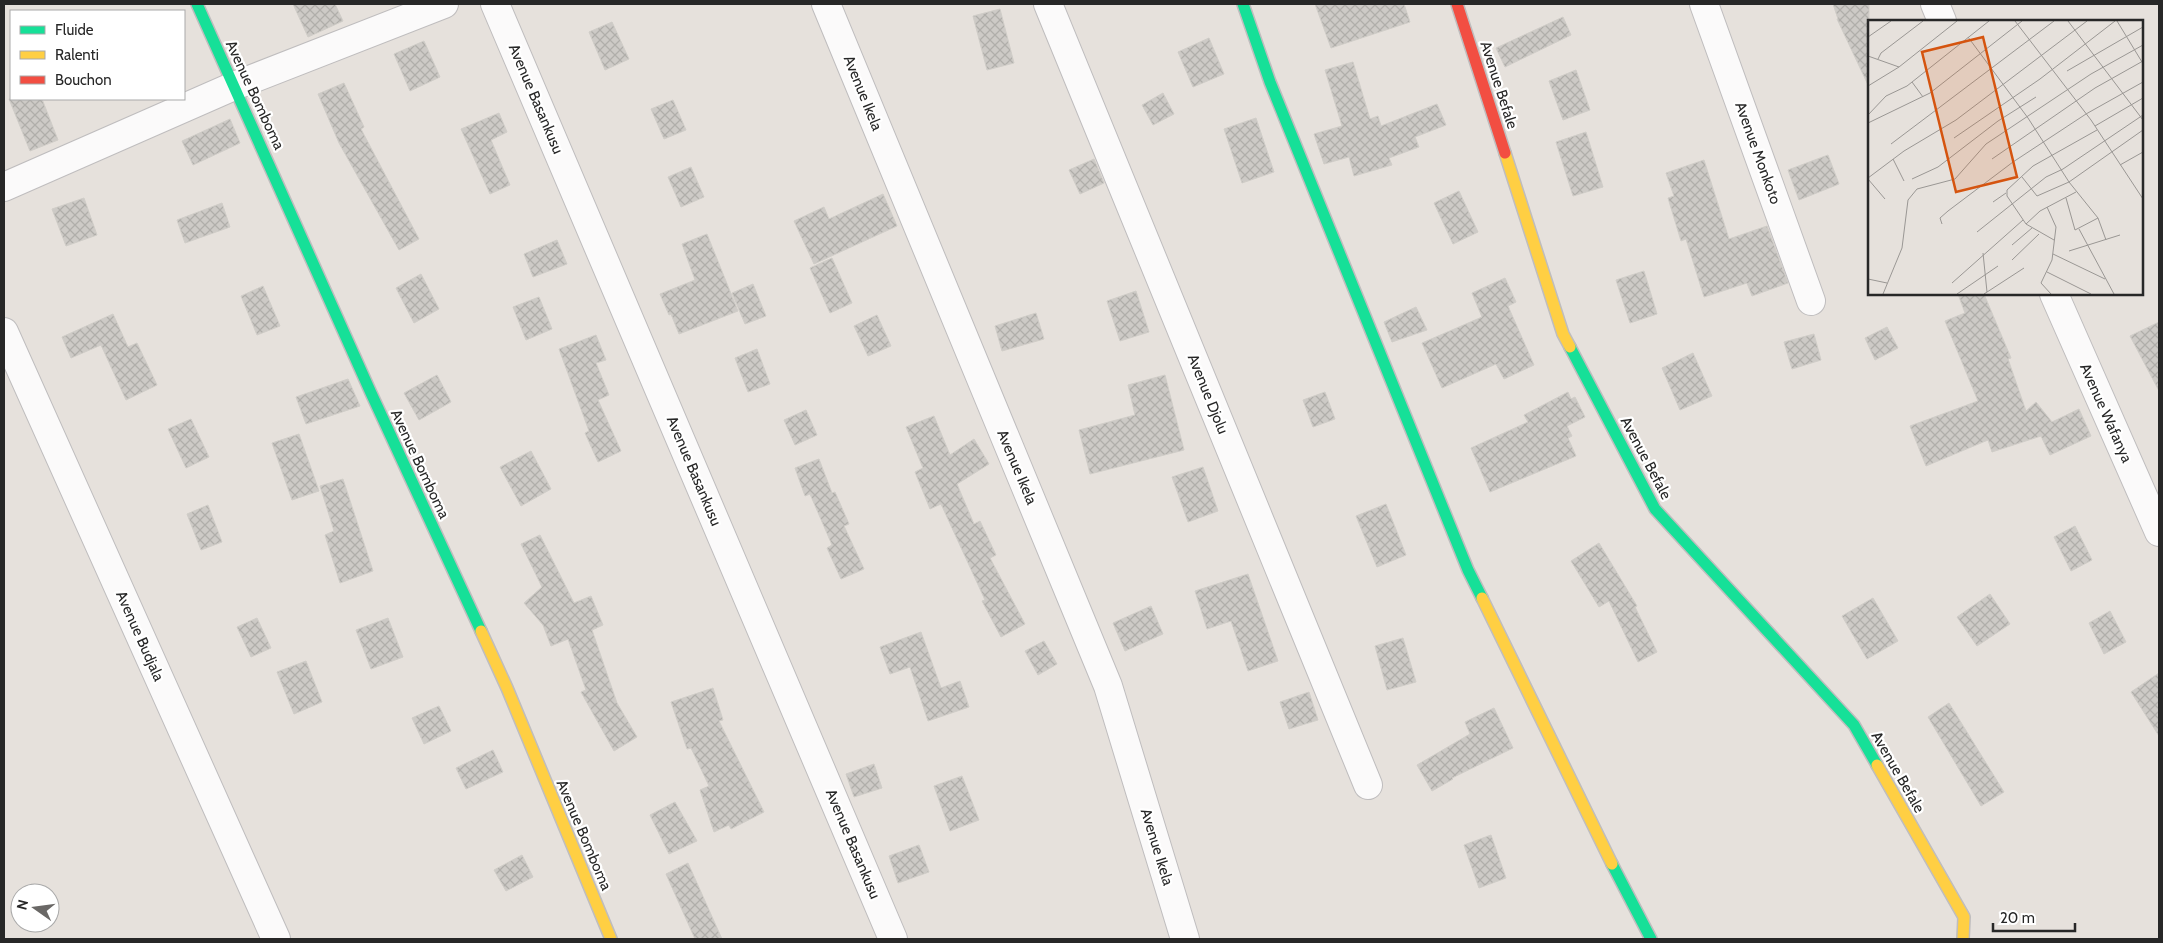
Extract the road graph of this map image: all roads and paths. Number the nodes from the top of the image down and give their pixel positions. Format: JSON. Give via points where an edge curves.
{"nodes":[{"id":1,"x":197,"y":4,"type":"edge"},
{"id":2,"x":444,"y":4,"type":"edge"},
{"id":3,"x":496,"y":4,"type":"edge"},
{"id":4,"x":826,"y":4,"type":"edge"},
{"id":5,"x":1048,"y":4,"type":"edge"},
{"id":6,"x":1243,"y":4,"type":"edge"},
{"id":7,"x":1457,"y":4,"type":"edge"},
{"id":8,"x":1704,"y":4,"type":"edge"},
{"id":9,"x":1935,"y":4,"type":"edge"},
{"id":10,"x":1942,"y":20,"type":"edge"},
{"id":11,"x":234,"y":86,"type":"junction"},
{"id":12,"x":4,"y":187,"type":"edge"},
{"id":13,"x":2054,"y":295,"type":"edge"},
{"id":14,"x":1811,"y":301,"type":"dead end"},
{"id":15,"x":4,"y":332,"type":"edge"},
{"id":16,"x":2159,"y":532,"type":"edge"},
{"id":17,"x":1368,"y":785,"type":"dead end"},
{"id":18,"x":276,"y":939,"type":"edge"},
{"id":19,"x":612,"y":939,"type":"edge"},
{"id":20,"x":893,"y":939,"type":"edge"},
{"id":21,"x":1185,"y":939,"type":"edge"},
{"id":22,"x":1651,"y":939,"type":"edge"},
{"id":23,"x":1964,"y":939,"type":"edge"}],
"edges":[{"from":1,"to":11,"type":"street","name":"Avenue Bomboma"},
{"from":2,"to":11,"type":"street"},
{"from":3,"to":20,"type":"street","name":"Avenue Basankusu"},
{"from":4,"to":21,"type":"street","name":"Avenue Ikela","via":[[1108,686]]},
{"from":5,"to":17,"type":"street","name":"Avenue Djolu"},
{"from":6,"to":22,"type":"street","via":[[1270,82],[1468,570]]},
{"from":7,"to":23,"type":"street","name":"Avenue Befale","via":[[1563,334],[1655,508],[1854,725],[1964,917]]},
{"from":8,"to":14,"type":"street","name":"Avenue Monkoto"},
{"from":9,"to":10,"type":"street"},
{"from":11,"to":12,"type":"street"},
{"from":11,"to":19,"type":"street","name":"Avenue Bomboma","via":[[507,688]]},
{"from":13,"to":16,"type":"street","name":"Avenue Wafanya"},
{"from":15,"to":18,"type":"street","name":"Avenue Budjala"}]}
